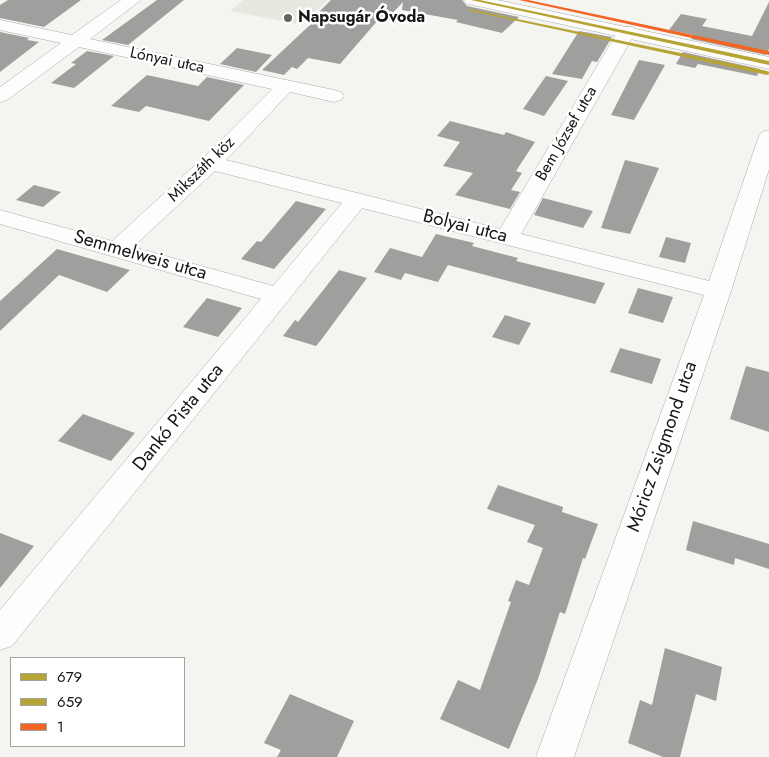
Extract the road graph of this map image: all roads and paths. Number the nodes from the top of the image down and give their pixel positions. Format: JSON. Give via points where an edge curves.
{"nodes":[{"id":1,"x":132,"y":0,"type":"edge"},
{"id":2,"x":473,"y":0,"type":"edge"},
{"id":3,"x":0,"y":25,"type":"edge"},
{"id":4,"x":627,"y":32,"type":"junction"},
{"id":5,"x":75,"y":41,"type":"junction"},
{"id":6,"x":769,"y":63,"type":"edge"},
{"id":7,"x":284,"y":87,"type":"junction"},
{"id":8,"x":0,"y":96,"type":"edge"},
{"id":9,"x":334,"y":96,"type":"dead end"},
{"id":10,"x":769,"y":136,"type":"edge"},
{"id":11,"x":211,"y":163,"type":"junction"},
{"id":12,"x":357,"y":200,"type":"junction"},
{"id":13,"x":0,"y":217,"type":"edge"},
{"id":14,"x":507,"y":237,"type":"junction"},
{"id":15,"x":117,"y":249,"type":"junction"},
{"id":16,"x":718,"y":292,"type":"junction"},
{"id":17,"x":280,"y":296,"type":"junction"},
{"id":18,"x":0,"y":635,"type":"edge"},
{"id":19,"x":555,"y":757,"type":"edge"}],
"edges":[{"from":1,"to":5,"type":"street"},
{"from":2,"to":4,"type":"street"},
{"from":3,"to":5,"type":"street","name":"Lónyai utca"},
{"from":4,"to":6,"type":"street"},
{"from":4,"to":14,"type":"street","name":"Bem József utca"},
{"from":5,"to":7,"type":"street","name":"Lónyai utca"},
{"from":5,"to":8,"type":"street"},
{"from":7,"to":9,"type":"street","name":"Lónyai utca"},
{"from":7,"to":11,"type":"street","name":"Mikszáth köz"},
{"from":10,"to":16,"type":"street","name":"Móricz Zsigmond utca"},
{"from":11,"to":12,"type":"street","name":"Bolyai utca"},
{"from":11,"to":15,"type":"street","name":"Mikszáth köz"},
{"from":12,"to":14,"type":"street","name":"Bolyai utca"},
{"from":12,"to":17,"type":"street","name":"Dankó Pista utca"},
{"from":13,"to":15,"type":"street","name":"Semmelweis utca"},
{"from":14,"to":16,"type":"street","name":"Bolyai utca"},
{"from":15,"to":17,"type":"street","name":"Semmelweis utca"},
{"from":16,"to":19,"type":"street","name":"Móricz Zsigmond utca"},
{"from":17,"to":18,"type":"street","name":"Dankó Pista utca"}]}
